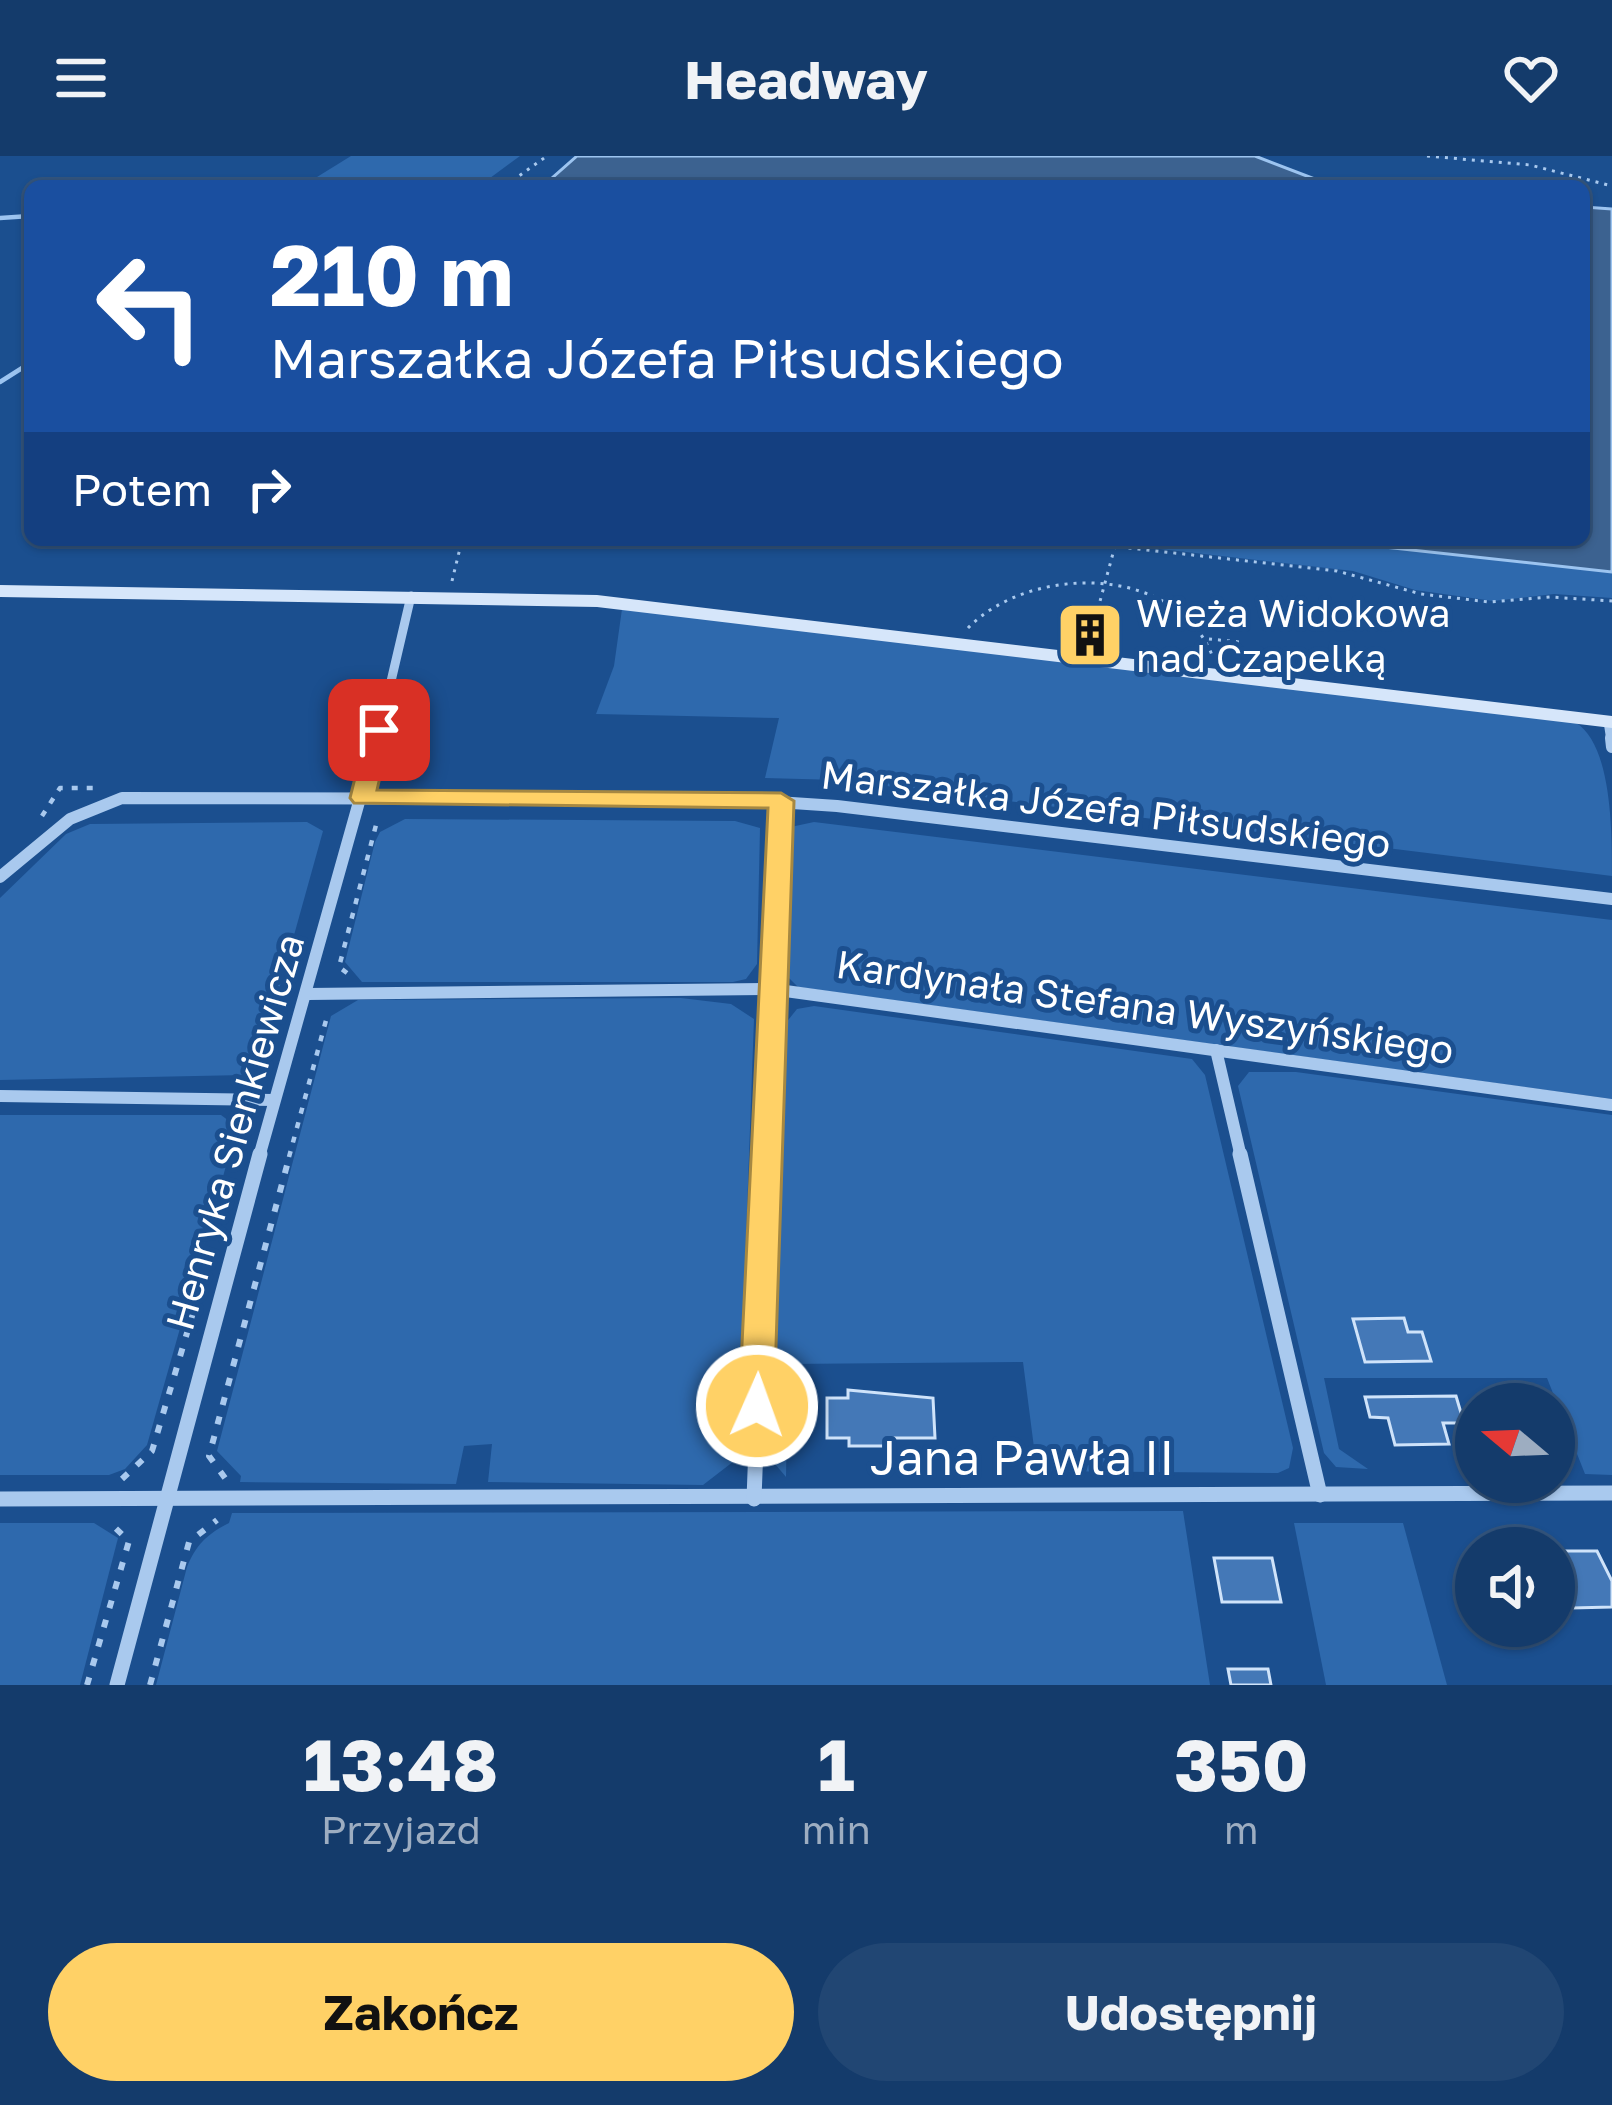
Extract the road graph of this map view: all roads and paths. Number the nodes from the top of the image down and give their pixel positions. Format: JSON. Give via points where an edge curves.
{"nodes":[{"id":1,"x":547,"y":156,"type":"edge"},
{"id":2,"x":1426,"y":156,"type":"edge"},
{"id":3,"x":514,"y":180,"type":"edge"},
{"id":4,"x":1589,"y":180,"type":"edge"},
{"id":5,"x":461,"y":546,"type":"edge"},
{"id":6,"x":1107,"y":546,"type":"edge"},
{"id":7,"x":1115,"y":547,"type":"junction"},
{"id":8,"x":451,"y":585,"type":"dead end"},
{"id":9,"x":1104,"y":586,"type":"junction"},
{"id":10,"x":0,"y":591,"type":"edge"},
{"id":11,"x":411,"y":596,"type":"junction"},
{"id":12,"x":1612,"y":601,"type":"edge"},
{"id":13,"x":1093,"y":627,"type":"junction"},
{"id":14,"x":966,"y":633,"type":"dead end"},
{"id":15,"x":1209,"y":639,"type":"junction"},
{"id":16,"x":1240,"y":642,"type":"dead end"},
{"id":17,"x":1070,"y":646,"type":"dead end"},
{"id":18,"x":1103,"y":650,"type":"dead end"},
{"id":19,"x":1212,"y":663,"type":"dead end"},
{"id":20,"x":1610,"y":722,"type":"edge"},
{"id":21,"x":1612,"y":747,"type":"edge"},
{"id":22,"x":363,"y":798,"type":"junction"},
{"id":23,"x":781,"y":801,"type":"junction"},
{"id":24,"x":0,"y":877,"type":"edge"},
{"id":25,"x":1612,"y":899,"type":"edge"},
{"id":26,"x":771,"y":989,"type":"junction"},
{"id":27,"x":308,"y":994,"type":"junction"},
{"id":28,"x":269,"y":1044,"type":"dead end"},
{"id":29,"x":1216,"y":1050,"type":"junction"},
{"id":30,"x":234,"y":1082,"type":"dead end"},
{"id":31,"x":0,"y":1096,"type":"edge"},
{"id":32,"x":274,"y":1100,"type":"junction"},
{"id":33,"x":1612,"y":1105,"type":"edge"},
{"id":34,"x":292,"y":1131,"type":"dead end"},
{"id":35,"x":197,"y":1300,"type":"dead end"},
{"id":36,"x":120,"y":1480,"type":"dead end"},
{"id":37,"x":1612,"y":1493,"type":"edge"},
{"id":38,"x":1320,"y":1495,"type":"junction"},
{"id":39,"x":0,"y":1499,"type":"edge"},
{"id":40,"x":169,"y":1499,"type":"junction"},
{"id":41,"x":228,"y":1499,"type":"junction"},
{"id":42,"x":754,"y":1499,"type":"junction"},
{"id":43,"x":87,"y":1521,"type":"dead end"},
{"id":44,"x":87,"y":1685,"type":"edge"},
{"id":45,"x":117,"y":1685,"type":"edge"},
{"id":46,"x":150,"y":1685,"type":"edge"}],
"edges":[{"from":1,"to":3,"type":"path"},
{"from":2,"to":4,"type":"path","via":[[1530,165]]},
{"from":5,"to":8,"type":"path"},
{"from":6,"to":7,"type":"path"},
{"from":7,"to":9,"type":"path"},
{"from":7,"to":12,"type":"path","via":[[1337,571],[1490,602]]},
{"from":9,"to":13,"type":"path"},
{"from":9,"to":14,"type":"path","via":[[1014,593],[980,612]]},
{"from":9,"to":15,"type":"path","via":[[1175,607]]},
{"from":10,"to":11,"type":"street"},
{"from":11,"to":20,"type":"street","via":[[597,601]]},
{"from":11,"to":22,"type":"street","name":"Henryka Sienkiewicza"},
{"from":13,"to":17,"type":"path","via":[[1076,626]]},
{"from":13,"to":18,"type":"path","via":[[1108,629]]},
{"from":15,"to":16,"type":"path"},
{"from":15,"to":19,"type":"path"},
{"from":20,"to":21,"type":"street"},
{"from":22,"to":23,"type":"street","name":"Marszałka Józefa Piłsudskiego"},
{"from":22,"to":24,"type":"street","name":"Marszałka Józefa Piłsudskiego","via":[[122,798],[58,823]]},
{"from":22,"to":27,"type":"street","name":"Henryka Sienkiewicza"},
{"from":23,"to":25,"type":"street","name":"Marszałka Józefa Piłsudskiego"},
{"from":23,"to":26,"type":"street"},
{"from":26,"to":27,"type":"street","name":"Kardynała Stefana Wyszyńskiego"},
{"from":26,"to":29,"type":"street","name":"Kardynała Stefana Wyszyńskiego"},
{"from":26,"to":42,"type":"street"},
{"from":27,"to":32,"type":"street","name":"Henryka Sienkiewicza"},
{"from":28,"to":30,"type":"path","via":[[262,1066]]},
{"from":29,"to":33,"type":"street","name":"Kardynała Stefana Wyszyńskiego"},
{"from":29,"to":38,"type":"street"},
{"from":31,"to":32,"type":"street"},
{"from":32,"to":40,"type":"street","name":"Henryka Sienkiewicza"},
{"from":34,"to":41,"type":"path","via":[[209,1456],[230,1484]]},
{"from":35,"to":36,"type":"path","via":[[152,1451]]},
{"from":37,"to":38,"type":"street","name":"Jana Pawła II"},
{"from":38,"to":42,"type":"street","name":"Jana Pawła II"},
{"from":39,"to":40,"type":"street","name":"Jana Pawła II"},
{"from":40,"to":41,"type":"street","name":"Jana Pawła II"},
{"from":40,"to":45,"type":"street","name":"Henryka Sienkiewicza"},
{"from":41,"to":42,"type":"street","name":"Jana Pawła II"},
{"from":41,"to":46,"type":"path","via":[[221,1517],[189,1542]]},
{"from":43,"to":44,"type":"path","via":[[109,1521],[129,1541]]}]}
